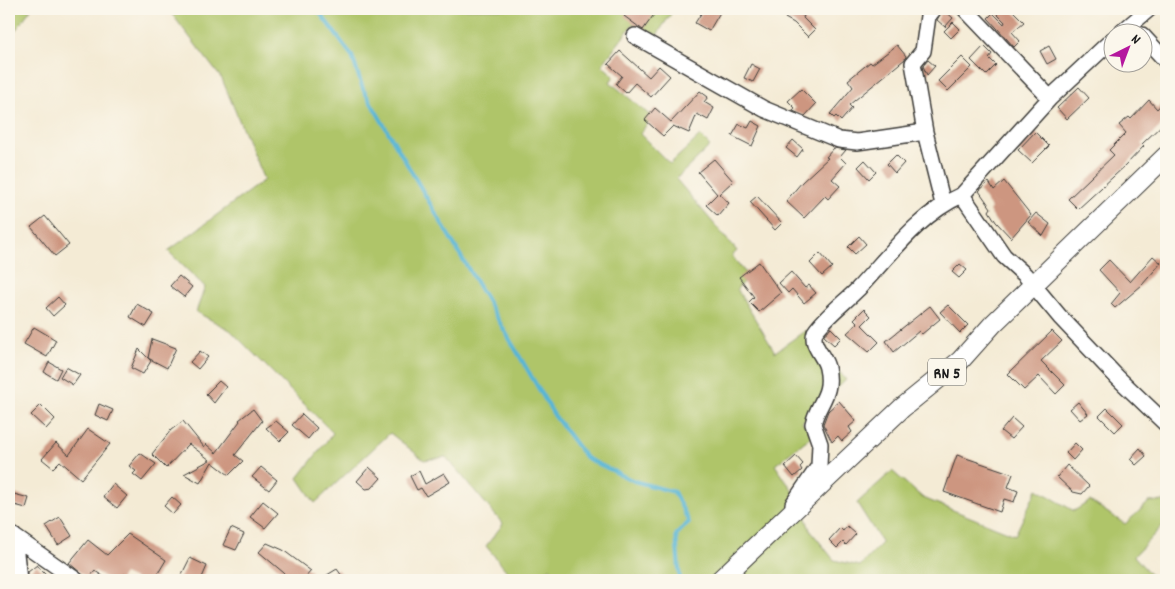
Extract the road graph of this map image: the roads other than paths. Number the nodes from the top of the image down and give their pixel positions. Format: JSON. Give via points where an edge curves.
{"nodes":[{"id":1,"x":934,"y":9,"type":"edge"},
{"id":2,"x":965,"y":9,"type":"edge"},
{"id":3,"x":635,"y":36,"type":"dead end"},
{"id":4,"x":1152,"y":42,"type":"edge"},
{"id":5,"x":1102,"y":49,"type":"edge"},
{"id":6,"x":1166,"y":61,"type":"edge"},
{"id":7,"x":1050,"y":98,"type":"junction"},
{"id":8,"x":925,"y":132,"type":"junction"},
{"id":9,"x":1166,"y":156,"type":"edge"},
{"id":10,"x":962,"y":195,"type":"junction"},
{"id":11,"x":943,"y":204,"type":"junction"},
{"id":12,"x":1033,"y":285,"type":"junction"},
{"id":13,"x":1166,"y":424,"type":"edge"},
{"id":14,"x":781,"y":522,"type":"junction"},
{"id":15,"x":11,"y":534,"type":"edge"},
{"id":16,"x":20,"y":580,"type":"edge"},
{"id":17,"x":76,"y":580,"type":"edge"},
{"id":18,"x":720,"y":580,"type":"edge"}],
"edges":[{"from":1,"to":8,"type":"street","via":[[928,16],[923,51],[913,63]]},
{"from":2,"to":7,"type":"street"},
{"from":3,"to":8,"type":"street","via":[[764,109],[839,140],[857,142]]},
{"from":4,"to":6,"type":"street"},
{"from":5,"to":7,"type":"street"},
{"from":7,"to":10,"type":"street"},
{"from":8,"to":11,"type":"street"},
{"from":9,"to":12,"type":"main road","number":"RN 5"},
{"from":10,"to":11,"type":"street"},
{"from":10,"to":12,"type":"street","via":[[1004,256]]},
{"from":11,"to":14,"type":"street","via":[[886,255],[860,287],[815,332],[815,344],[828,370],[828,391],[813,424],[820,444],[819,466]]},
{"from":12,"to":13,"type":"street","via":[[1110,370]]},
{"from":12,"to":14,"type":"main road","number":"RN 5","via":[[992,324],[960,361],[902,408]]},
{"from":14,"to":18,"type":"main road","number":"RN 5"},
{"from":15,"to":16,"type":"street"},
{"from":15,"to":17,"type":"street"}]}
